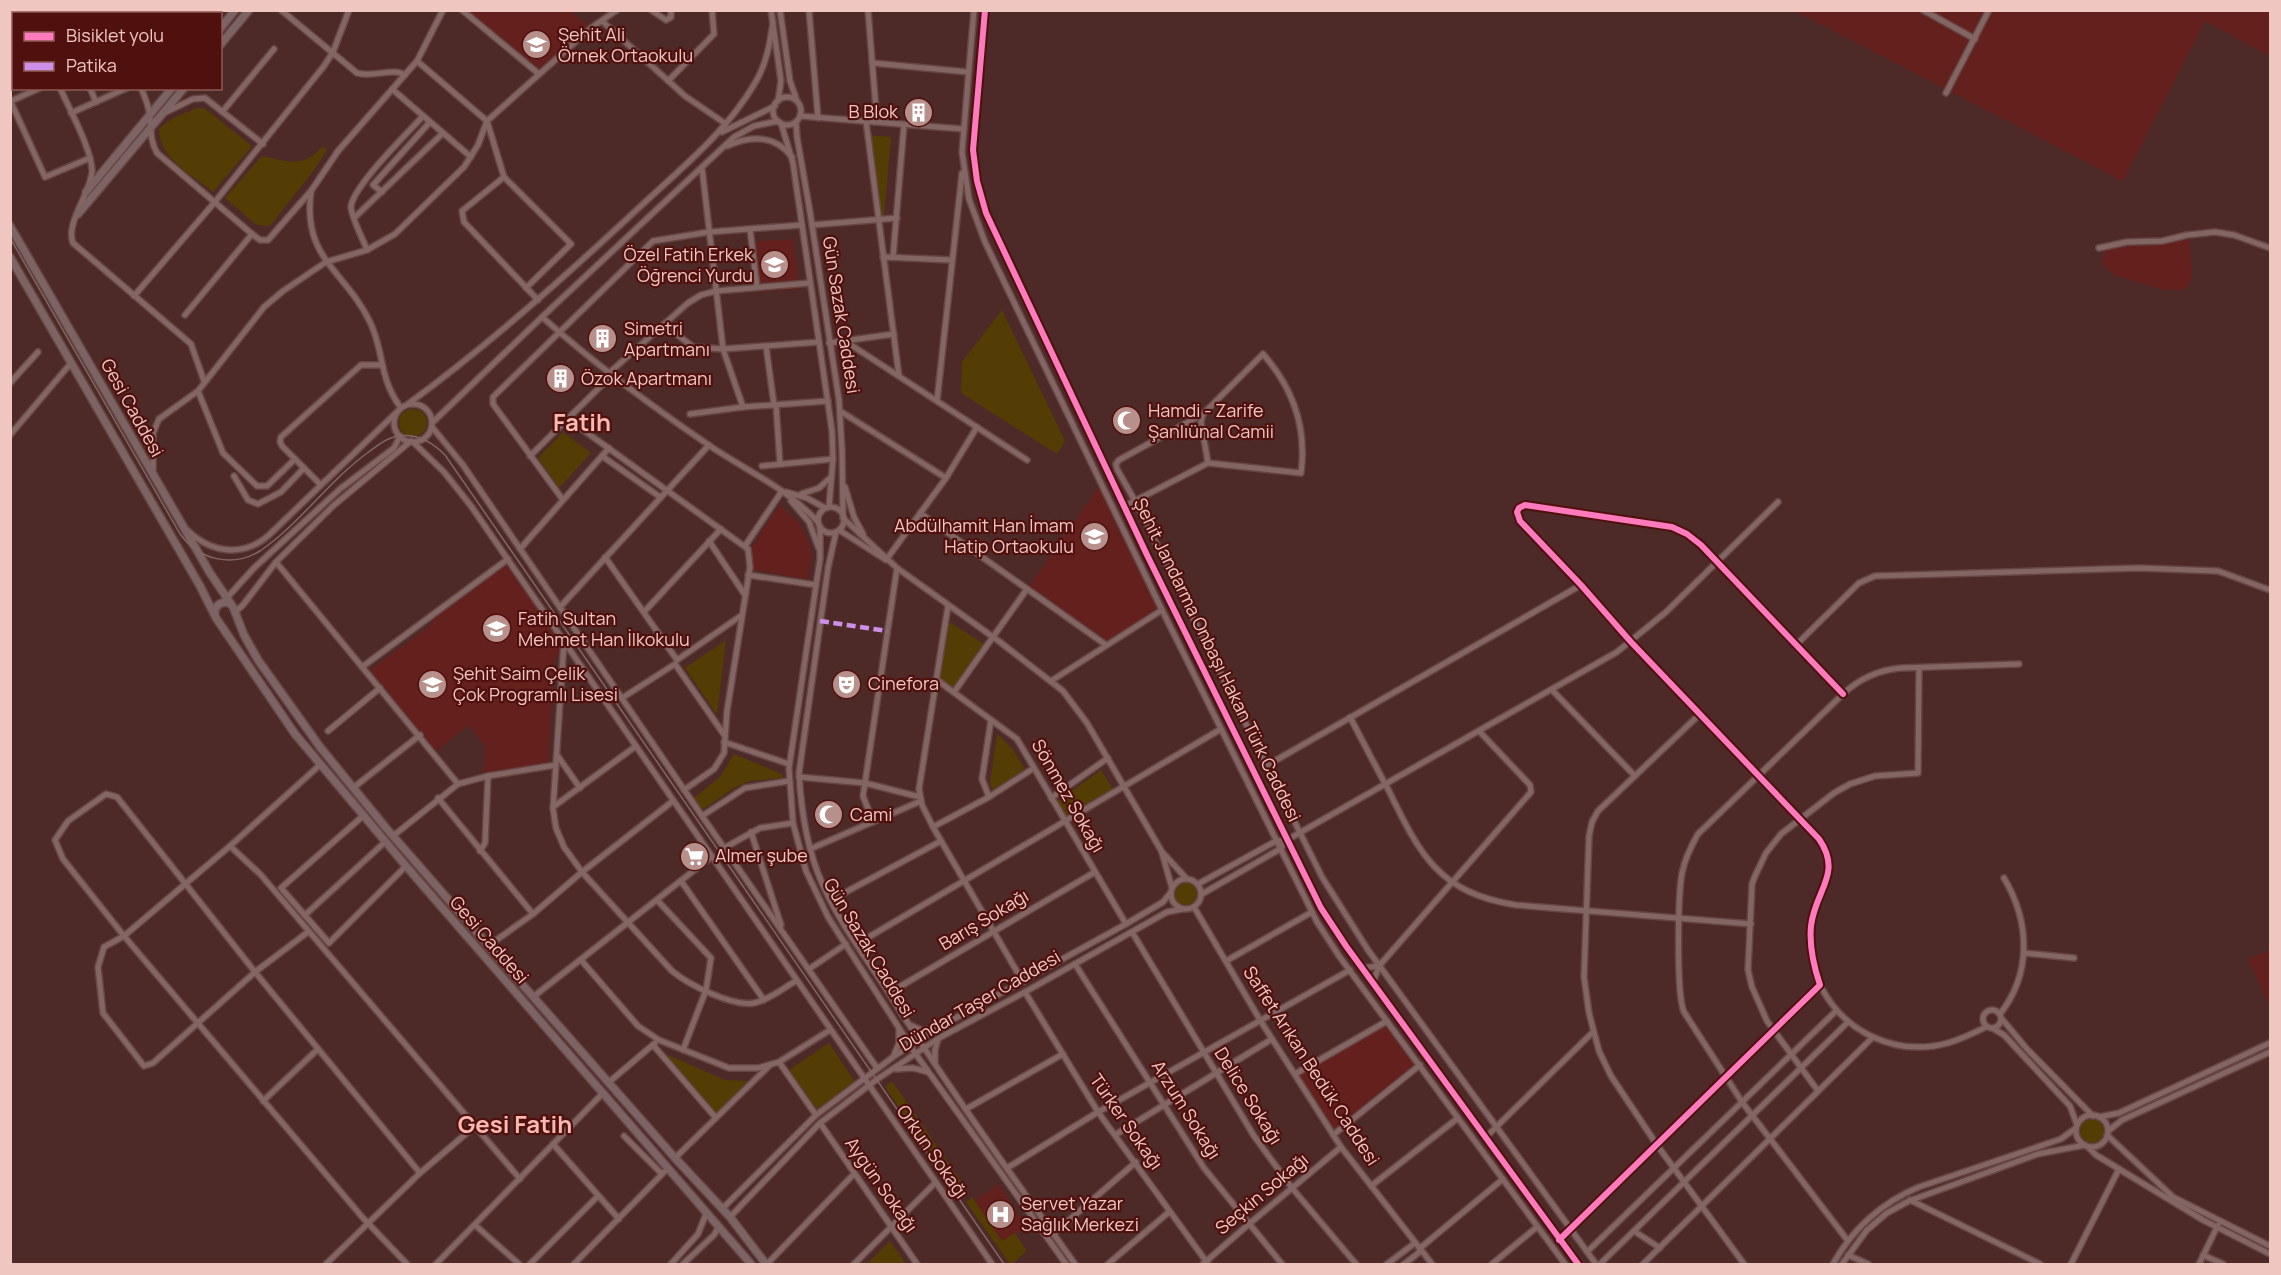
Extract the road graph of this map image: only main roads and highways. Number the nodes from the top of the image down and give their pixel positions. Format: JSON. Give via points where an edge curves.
{"nodes":[{"id":1,"x":235,"y":10,"type":"edge"},
{"id":2,"x":249,"y":10,"type":"edge"},
{"id":3,"x":222,"y":26,"type":"edge"},
{"id":4,"x":222,"y":43,"type":"edge"},
{"id":5,"x":170,"y":90,"type":"edge"},
{"id":6,"x":182,"y":90,"type":"edge"},
{"id":7,"x":86,"y":192,"type":"road end"},
{"id":8,"x":78,"y":214,"type":"road end"},
{"id":9,"x":10,"y":226,"type":"edge"},
{"id":10,"x":10,"y":257,"type":"edge"},
{"id":11,"x":226,"y":601,"type":"junction"},
{"id":12,"x":235,"y":612,"type":"junction"},
{"id":13,"x":215,"y":615,"type":"junction"},
{"id":14,"x":221,"y":622,"type":"junction"},
{"id":15,"x":722,"y":1209,"type":"junction"},
{"id":16,"x":709,"y":1216,"type":"junction"},
{"id":17,"x":730,"y":1217,"type":"junction"},
{"id":18,"x":718,"y":1228,"type":"junction"},
{"id":19,"x":751,"y":1264,"type":"edge"},
{"id":20,"x":766,"y":1264,"type":"edge"}],
"edges":[{"from":1,"to":3,"type":"main road"},
{"from":2,"to":4,"type":"main road"},
{"from":5,"to":7,"type":"main road"},
{"from":6,"to":8,"type":"main road"},
{"from":9,"to":11,"type":"main road","name":"Gesi Caddesi"},
{"from":10,"to":13,"type":"main road","name":"Gesi Caddesi"},
{"from":11,"to":12,"type":"main road"},
{"from":11,"to":13,"type":"main road","via":[[216,607]]},
{"from":12,"to":14,"type":"main road","via":[[229,622]]},
{"from":12,"to":15,"type":"main road","name":"Gesi Caddesi","via":[[265,671],[353,788],[533,998]]},
{"from":13,"to":14,"type":"main road"},
{"from":14,"to":16,"type":"main road","name":"Gesi Caddesi","via":[[277,709],[385,842]]},
{"from":15,"to":16,"type":"main road"},
{"from":15,"to":17,"type":"main road"},
{"from":16,"to":18,"type":"main road","name":"Gesi Caddesi"},
{"from":17,"to":18,"type":"main road","via":[[726,1225]]},
{"from":17,"to":20,"type":"main road"},
{"from":18,"to":19,"type":"main road","name":"Gesi Caddesi"}]}
